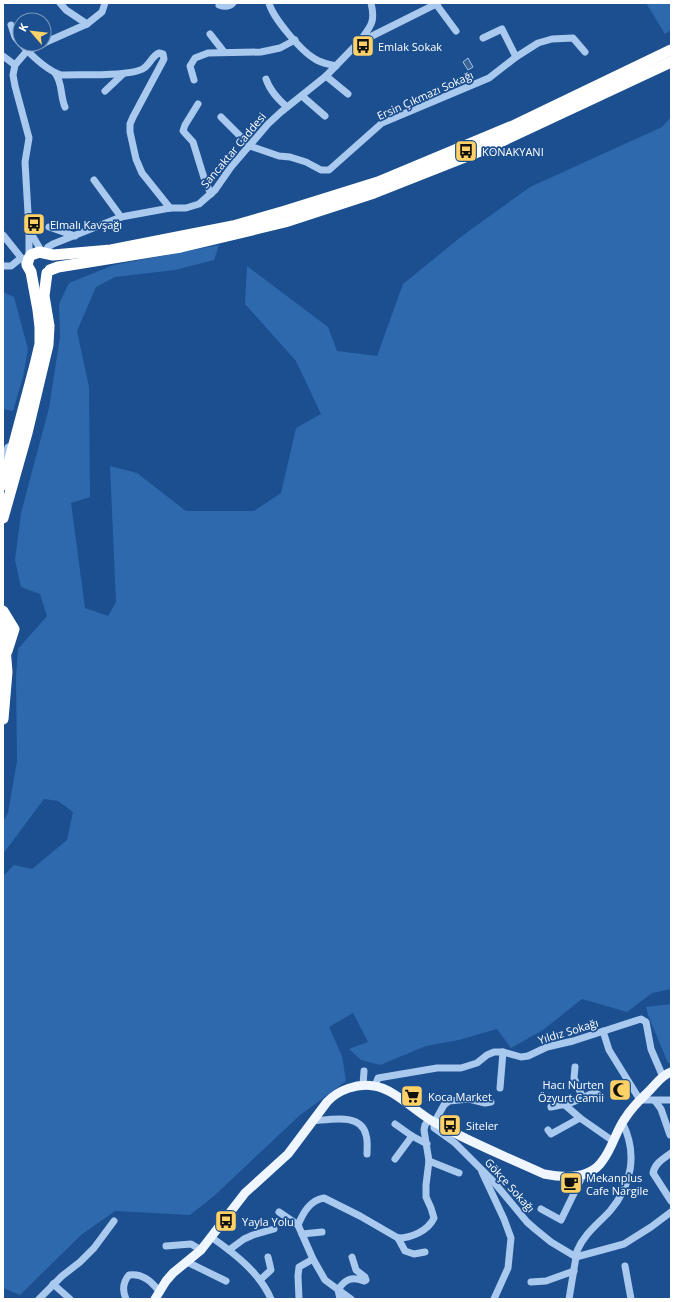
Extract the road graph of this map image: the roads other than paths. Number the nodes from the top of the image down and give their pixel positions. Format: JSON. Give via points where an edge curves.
{"nodes":[{"id":1,"x":60,"y":3,"type":"edge"},
{"id":2,"x":105,"y":3,"type":"edge"},
{"id":3,"x":233,"y":3,"type":"edge"},
{"id":4,"x":269,"y":3,"type":"edge"},
{"id":5,"x":371,"y":3,"type":"edge"},
{"id":6,"x":437,"y":3,"type":"edge"},
{"id":7,"x":219,"y":5,"type":"dead end"},
{"id":8,"x":87,"y":24,"type":"junction"},
{"id":9,"x":10,"y":25,"type":"dead end"},
{"id":10,"x":12,"y":30,"type":"edge"},
{"id":11,"x":456,"y":31,"type":"dead end"},
{"id":12,"x":210,"y":34,"type":"dead end"},
{"id":13,"x":483,"y":38,"type":"dead end"},
{"id":14,"x":52,"y":40,"type":"edge"},
{"id":15,"x":294,"y":40,"type":"junction"},
{"id":16,"x":358,"y":43,"type":"junction"},
{"id":17,"x":671,"y":50,"type":"edge"},
{"id":18,"x":26,"y":52,"type":"edge"},
{"id":19,"x":28,"y":52,"type":"edge"},
{"id":20,"x":224,"y":52,"type":"junction"},
{"id":21,"x":585,"y":52,"type":"dead end"},
{"id":22,"x":3,"y":56,"type":"edge"},
{"id":23,"x":516,"y":57,"type":"junction"},
{"id":24,"x":671,"y":62,"type":"edge"},
{"id":25,"x":15,"y":65,"type":"junction"},
{"id":26,"x":336,"y":66,"type":"junction"},
{"id":27,"x":56,"y":73,"type":"junction"},
{"id":28,"x":123,"y":74,"type":"junction"},
{"id":29,"x":326,"y":76,"type":"junction"},
{"id":30,"x":266,"y":79,"type":"dead end"},
{"id":31,"x":194,"y":80,"type":"dead end"},
{"id":32,"x":105,"y":91,"type":"dead end"},
{"id":33,"x":348,"y":94,"type":"dead end"},
{"id":34,"x":302,"y":96,"type":"junction"},
{"id":35,"x":198,"y":104,"type":"dead end"},
{"id":36,"x":65,"y":107,"type":"dead end"},
{"id":37,"x":287,"y":107,"type":"junction"},
{"id":38,"x":325,"y":116,"type":"dead end"},
{"id":39,"x":221,"y":117,"type":"dead end"},
{"id":40,"x":250,"y":146,"type":"junction"},
{"id":41,"x":94,"y":180,"type":"dead end"},
{"id":42,"x":211,"y":194,"type":"junction"},
{"id":43,"x":170,"y":208,"type":"junction"},
{"id":44,"x":121,"y":217,"type":"junction"},
{"id":45,"x":49,"y":227,"type":"dead end"},
{"id":46,"x":29,"y":230,"type":"junction"},
{"id":47,"x":3,"y":235,"type":"edge"},
{"id":48,"x":74,"y":236,"type":"junction"},
{"id":49,"x":44,"y":253,"type":"junction"},
{"id":50,"x":27,"y":263,"type":"junction"},
{"id":51,"x":3,"y":266,"type":"edge"},
{"id":52,"x":49,"y":271,"type":"junction"},
{"id":53,"x":30,"y":387,"type":"junction"},
{"id":54,"x":3,"y":463,"type":"edge"},
{"id":55,"x":3,"y":485,"type":"edge"},
{"id":56,"x":3,"y":518,"type":"edge"},
{"id":57,"x":3,"y":611,"type":"edge"},
{"id":58,"x":3,"y":623,"type":"edge"},
{"id":59,"x":6,"y":657,"type":"junction"},
{"id":60,"x":3,"y":719,"type":"edge"},
{"id":61,"x":603,"y":1031,"type":"junction"},
{"id":62,"x":503,"y":1052,"type":"junction"},
{"id":63,"x":575,"y":1066,"type":"dead end"},
{"id":64,"x":364,"y":1071,"type":"dead end"},
{"id":65,"x":667,"y":1074,"type":"edge"},
{"id":66,"x":363,"y":1086,"type":"junction"},
{"id":67,"x":375,"y":1086,"type":"junction"},
{"id":68,"x":500,"y":1088,"type":"dead end"},
{"id":69,"x":601,"y":1097,"type":"dead end"},
{"id":70,"x":583,"y":1098,"type":"junction"},
{"id":71,"x":640,"y":1100,"type":"junction"},
{"id":72,"x":655,"y":1101,"type":"junction"},
{"id":73,"x":491,"y":1102,"type":"dead end"},
{"id":74,"x":670,"y":1102,"type":"edge"},
{"id":75,"x":565,"y":1105,"type":"junction"},
{"id":76,"x":551,"y":1107,"type":"dead end"},
{"id":77,"x":580,"y":1118,"type":"junction"},
{"id":78,"x":312,"y":1121,"type":"junction"},
{"id":79,"x":432,"y":1121,"type":"junction"},
{"id":80,"x":622,"y":1122,"type":"junction"},
{"id":81,"x":395,"y":1124,"type":"dead end"},
{"id":82,"x":548,"y":1130,"type":"dead end"},
{"id":83,"x":670,"y":1135,"type":"dead end"},
{"id":84,"x":412,"y":1136,"type":"junction"},
{"id":85,"x":613,"y":1141,"type":"junction"},
{"id":86,"x":427,"y":1144,"type":"junction"},
{"id":87,"x":671,"y":1153,"type":"edge"},
{"id":88,"x":367,"y":1154,"type":"dead end"},
{"id":89,"x":395,"y":1159,"type":"dead end"},
{"id":90,"x":429,"y":1161,"type":"junction"},
{"id":91,"x":480,"y":1168,"type":"junction"},
{"id":92,"x":459,"y":1173,"type":"dead end"},
{"id":93,"x":583,"y":1175,"type":"junction"},
{"id":94,"x":671,"y":1201,"type":"edge"},
{"id":95,"x":541,"y":1209,"type":"dead end"},
{"id":96,"x":279,"y":1212,"type":"dead end"},
{"id":97,"x":671,"y":1212,"type":"edge"},
{"id":98,"x":114,"y":1221,"type":"dead end"},
{"id":99,"x":298,"y":1225,"type":"junction"},
{"id":100,"x":274,"y":1229,"type":"dead end"},
{"id":101,"x":322,"y":1232,"type":"dead end"},
{"id":102,"x":302,"y":1234,"type":"junction"},
{"id":103,"x":211,"y":1237,"type":"junction"},
{"id":104,"x":398,"y":1238,"type":"junction"},
{"id":105,"x":166,"y":1246,"type":"dead end"},
{"id":106,"x":201,"y":1250,"type":"junction"},
{"id":107,"x":229,"y":1250,"type":"junction"},
{"id":108,"x":425,"y":1252,"type":"dead end"},
{"id":109,"x":268,"y":1257,"type":"dead end"},
{"id":110,"x":352,"y":1257,"type":"dead end"},
{"id":111,"x":576,"y":1257,"type":"junction"},
{"id":112,"x":312,"y":1258,"type":"junction"},
{"id":113,"x":187,"y":1262,"type":"junction"},
{"id":114,"x":625,"y":1266,"type":"dead end"},
{"id":115,"x":574,"y":1271,"type":"junction"},
{"id":116,"x":226,"y":1280,"type":"dead end"},
{"id":117,"x":260,"y":1280,"type":"junction"},
{"id":118,"x":531,"y":1282,"type":"dead end"},
{"id":119,"x":53,"y":1284,"type":"junction"},
{"id":120,"x":338,"y":1290,"type":"junction"},
{"id":121,"x":157,"y":1295,"type":"edge"},
{"id":122,"x":39,"y":1299,"type":"edge"},
{"id":123,"x":70,"y":1299,"type":"edge"},
{"id":124,"x":126,"y":1299,"type":"edge"},
{"id":125,"x":271,"y":1299,"type":"edge"},
{"id":126,"x":299,"y":1299,"type":"edge"},
{"id":127,"x":340,"y":1299,"type":"edge"},
{"id":128,"x":351,"y":1299,"type":"edge"},
{"id":129,"x":494,"y":1299,"type":"edge"},
{"id":130,"x":569,"y":1299,"type":"edge"},
{"id":131,"x":631,"y":1299,"type":"edge"}],
"edges":[{"from":1,"to":8,"type":"street"},
{"from":2,"to":8,"type":"street","via":[[102,12]]},
{"from":3,"to":7,"type":"street","via":[[224,7]]},
{"from":4,"to":15,"type":"street"},
{"from":5,"to":16,"type":"street","via":[[373,19]]},
{"from":6,"to":11,"type":"street"},
{"from":6,"to":16,"type":"street","name":"Sancaktar Caddesi"},
{"from":8,"to":14,"type":"street"},
{"from":9,"to":10,"type":"street"},
{"from":12,"to":20,"type":"street"},
{"from":13,"to":23,"type":"street","via":[[502,29]]},
{"from":15,"to":20,"type":"street","via":[[280,48],[261,52]]},
{"from":15,"to":26,"type":"street","via":[[313,58]]},
{"from":16,"to":26,"type":"street","name":"Sancaktar Caddesi"},
{"from":17,"to":49,"type":"highway","via":[[515,125],[378,182],[234,226],[111,250],[53,255]]},
{"from":18,"to":25,"type":"street"},
{"from":19,"to":27,"type":"street"},
{"from":20,"to":31,"type":"street","via":[[208,53],[195,58],[190,66]]},
{"from":21,"to":23,"type":"street","name":"Ersin Çıkmazı Sokağı","via":[[573,38],[552,39],[538,43]]},
{"from":22,"to":25,"type":"street"},
{"from":23,"to":40,"type":"street","name":"Ersin Çıkmazı Sokağı","via":[[489,78],[382,123],[329,170],[321,170],[306,162]]},
{"from":24,"to":52,"type":"highway","via":[[483,150],[374,193],[285,222],[180,247],[58,267]]},
{"from":25,"to":46,"type":"street","via":[[15,86],[29,138],[25,162]]},
{"from":26,"to":29,"type":"street","name":"Sancaktar Caddesi"},
{"from":27,"to":28,"type":"street"},
{"from":27,"to":36,"type":"street"},
{"from":28,"to":32,"type":"street"},
{"from":28,"to":43,"type":"street","via":[[144,68],[155,55],[163,54],[164,59],[130,124],[130,132],[142,173]]},
{"from":29,"to":33,"type":"street"},
{"from":29,"to":34,"type":"street","name":"Sancaktar Caddesi"},
{"from":30,"to":37,"type":"street","via":[[276,97]]},
{"from":34,"to":37,"type":"street","name":"Sancaktar Caddesi"},
{"from":34,"to":38,"type":"street"},
{"from":35,"to":42,"type":"street","via":[[183,131],[193,142]]},
{"from":37,"to":40,"type":"street","name":"Sancaktar Caddesi","via":[[268,124]]},
{"from":39,"to":40,"type":"street"},
{"from":40,"to":42,"type":"street","name":"Sancaktar Caddesi"},
{"from":41,"to":44,"type":"street"},
{"from":42,"to":43,"type":"street","name":"Sancaktar Caddesi","via":[[199,204],[186,208]]},
{"from":43,"to":44,"type":"street","name":"Sancaktar Caddesi"},
{"from":44,"to":48,"type":"street","name":"Sancaktar Caddesi"},
{"from":45,"to":48,"type":"street"},
{"from":46,"to":49,"type":"street"},
{"from":46,"to":50,"type":"street"},
{"from":47,"to":50,"type":"street"},
{"from":48,"to":49,"type":"street","name":"Sancaktar Caddesi","via":[[48,247]]},
{"from":49,"to":50,"type":"highway","via":[[35,253]]},
{"from":49,"to":52,"type":"highway","via":[[50,259]]},
{"from":50,"to":51,"type":"street"},
{"from":50,"to":52,"type":"highway","via":[[34,274],[41,276]]},
{"from":50,"to":53,"type":"highway","via":[[40,327],[40,344]]},
{"from":52,"to":56,"type":"highway","via":[[44,296],[49,326],[48,345]]},
{"from":53,"to":54,"type":"street","via":[[14,424]]},
{"from":53,"to":55,"type":"highway"},
{"from":57,"to":59,"type":"highway","via":[[14,629]]},
{"from":58,"to":59,"type":"highway"},
{"from":59,"to":60,"type":"highway"},
{"from":61,"to":62,"type":"street","name":"Yıldız Sokağı","via":[[547,1047],[528,1056],[521,1057]]},
{"from":61,"to":65,"type":"street","name":"Yıldız Sokağı","via":[[644,1020],[651,1049]]},
{"from":61,"to":71,"type":"street","via":[[609,1050]]},
{"from":62,"to":67,"type":"street","name":"Yıldız Sokağı","via":[[494,1052],[477,1063],[461,1068],[437,1068],[378,1078]]},
{"from":62,"to":68,"type":"street"},
{"from":63,"to":70,"type":"street","via":[[574,1078]]},
{"from":64,"to":66,"type":"street"},
{"from":65,"to":71,"type":"main road"},
{"from":66,"to":67,"type":"main road"},
{"from":66,"to":78,"type":"main road","via":[[343,1090],[333,1096]]},
{"from":67,"to":79,"type":"main road","via":[[390,1092]]},
{"from":69,"to":70,"type":"street","via":[[595,1092]]},
{"from":70,"to":75,"type":"street"},
{"from":71,"to":72,"type":"street"},
{"from":71,"to":80,"type":"main road"},
{"from":72,"to":74,"type":"street"},
{"from":72,"to":83,"type":"street","via":[[661,1109]]},
{"from":73,"to":79,"type":"street","via":[[469,1099],[449,1101]]},
{"from":75,"to":76,"type":"street"},
{"from":75,"to":77,"type":"street"},
{"from":77,"to":82,"type":"street","via":[[551,1134]]},
{"from":77,"to":85,"type":"street"},
{"from":78,"to":88,"type":"street","via":[[343,1119],[355,1122],[366,1134]]},
{"from":78,"to":103,"type":"main road","via":[[288,1154],[245,1193]]},
{"from":79,"to":86,"type":"street","via":[[425,1125]]},
{"from":79,"to":91,"type":"street","name":"Gökçe Sokağı","via":[[438,1132],[455,1143]]},
{"from":79,"to":93,"type":"main road","via":[[544,1174]]},
{"from":80,"to":85,"type":"main road"},
{"from":80,"to":111,"type":"street","via":[[627,1132],[631,1157],[630,1174],[617,1202],[583,1238]]},
{"from":81,"to":84,"type":"street"},
{"from":84,"to":86,"type":"street"},
{"from":84,"to":89,"type":"street"},
{"from":85,"to":93,"type":"main road","via":[[603,1161]]},
{"from":86,"to":90,"type":"street"},
{"from":87,"to":94,"type":"street","via":[[660,1161],[653,1173]]},
{"from":90,"to":92,"type":"street"},
{"from":90,"to":104,"type":"street","via":[[426,1197],[434,1214],[432,1221],[428,1227],[413,1235]]},
{"from":91,"to":111,"type":"street","name":"Gökçe Sokağı","via":[[531,1226]]},
{"from":91,"to":129,"type":"street","via":[[511,1238],[508,1268]]},
{"from":93,"to":95,"type":"street","via":[[561,1220]]},
{"from":96,"to":99,"type":"street"},
{"from":97,"to":111,"type":"street","via":[[624,1244]]},
{"from":98,"to":119,"type":"street","via":[[85,1257]]},
{"from":99,"to":102,"type":"street"},
{"from":99,"to":104,"type":"street","via":[[310,1205],[324,1198]]},
{"from":100,"to":107,"type":"street","via":[[252,1235]]},
{"from":101,"to":102,"type":"street"},
{"from":102,"to":112,"type":"street"},
{"from":103,"to":106,"type":"main road"},
{"from":103,"to":107,"type":"street"},
{"from":104,"to":108,"type":"street","via":[[405,1252]]},
{"from":105,"to":106,"type":"street","via":[[191,1244]]},
{"from":106,"to":113,"type":"main road"},
{"from":107,"to":117,"type":"street"},
{"from":109,"to":117,"type":"street","via":[[271,1270]]},
{"from":110,"to":120,"type":"street","via":[[356,1270],[366,1280],[351,1278]]},
{"from":111,"to":115,"type":"street"},
{"from":112,"to":120,"type":"street","via":[[325,1280]]},
{"from":112,"to":126,"type":"street","via":[[299,1267]]},
{"from":113,"to":116,"type":"street"},
{"from":113,"to":121,"type":"main road","via":[[173,1273]]},
{"from":114,"to":131,"type":"street"},
{"from":115,"to":118,"type":"street","via":[[554,1279]]},
{"from":115,"to":130,"type":"street"},
{"from":117,"to":125,"type":"street"},
{"from":119,"to":122,"type":"street"},
{"from":119,"to":123,"type":"street"},
{"from":120,"to":127,"type":"street"},
{"from":120,"to":128,"type":"street"},
{"from":121,"to":124,"type":"street","via":[[150,1280],[134,1274],[125,1280],[123,1291]]}]}
